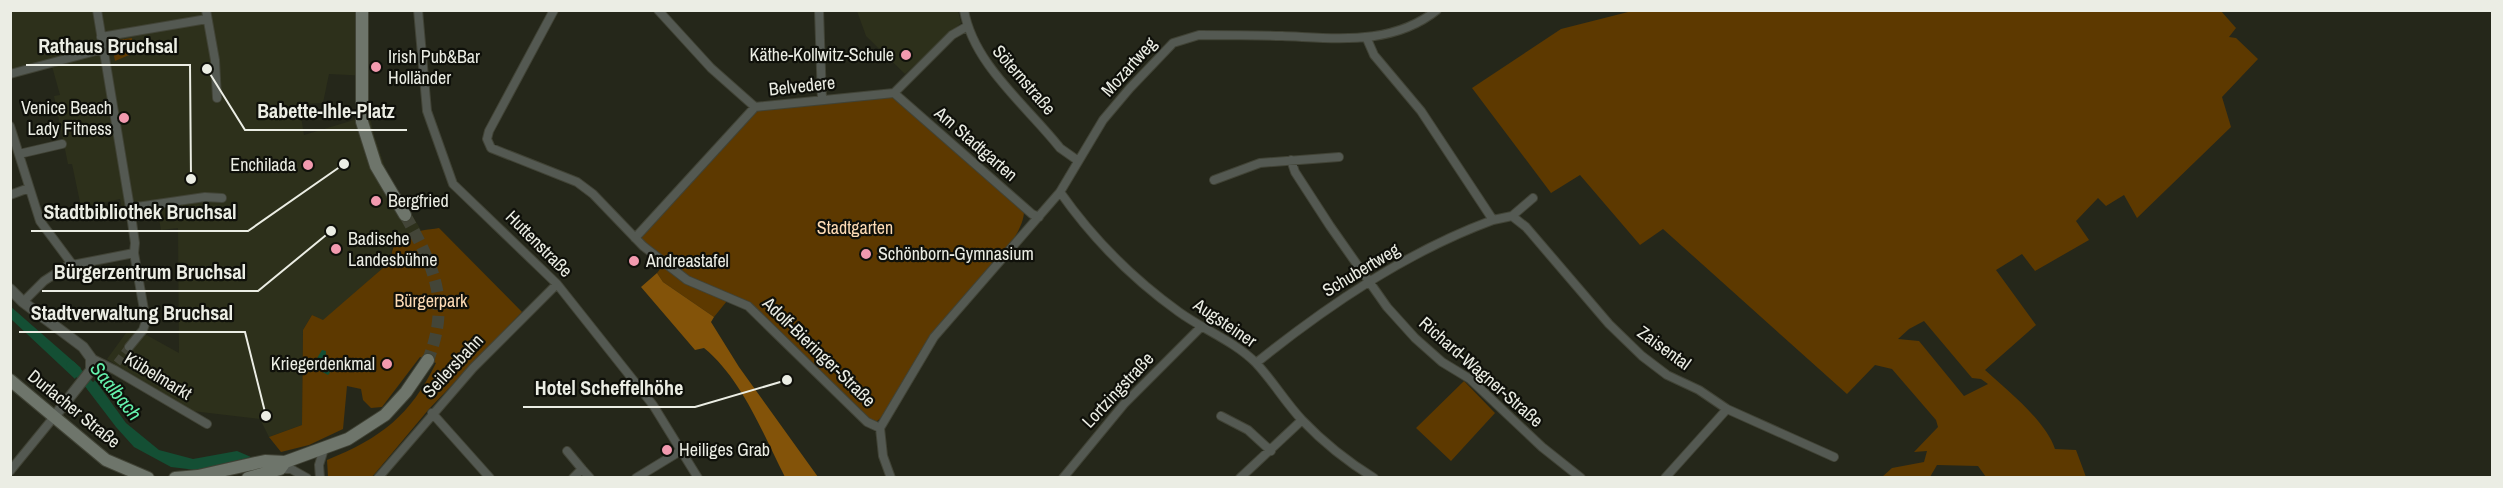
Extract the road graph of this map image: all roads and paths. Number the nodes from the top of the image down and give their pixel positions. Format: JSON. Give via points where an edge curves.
{"nodes":[{"id":1,"x":97,"y":10,"type":"edge"},
{"id":2,"x":362,"y":10,"type":"edge"},
{"id":3,"x":417,"y":10,"type":"edge"},
{"id":4,"x":554,"y":10,"type":"edge"},
{"id":5,"x":658,"y":10,"type":"edge"},
{"id":6,"x":819,"y":10,"type":"edge"},
{"id":7,"x":964,"y":10,"type":"edge"},
{"id":8,"x":1437,"y":10,"type":"edge"},
{"id":9,"x":207,"y":15,"type":"edge"},
{"id":10,"x":966,"y":27,"type":"junction"},
{"id":11,"x":101,"y":37,"type":"junction"},
{"id":12,"x":1367,"y":39,"type":"junction"},
{"id":13,"x":103,"y":49,"type":"junction"},
{"id":14,"x":10,"y":74,"type":"edge"},
{"id":15,"x":894,"y":93,"type":"junction"},
{"id":16,"x":218,"y":98,"type":"dead end"},
{"id":17,"x":822,"y":100,"type":"junction"},
{"id":18,"x":755,"y":107,"type":"junction"},
{"id":19,"x":10,"y":126,"type":"edge"},
{"id":20,"x":62,"y":144,"type":"dead end"},
{"id":21,"x":19,"y":154,"type":"junction"},
{"id":22,"x":1340,"y":157,"type":"dead end"},
{"id":23,"x":1077,"y":160,"type":"junction"},
{"id":24,"x":1291,"y":160,"type":"junction"},
{"id":25,"x":1214,"y":180,"type":"dead end"},
{"id":26,"x":29,"y":188,"type":"junction"},
{"id":27,"x":1060,"y":192,"type":"junction"},
{"id":28,"x":10,"y":195,"type":"edge"},
{"id":29,"x":222,"y":198,"type":"dead end"},
{"id":30,"x":1533,"y":198,"type":"dead end"},
{"id":31,"x":130,"y":208,"type":"junction"},
{"id":32,"x":405,"y":215,"type":"tunnel mouth"},
{"id":33,"x":1512,"y":216,"type":"junction"},
{"id":34,"x":1039,"y":217,"type":"junction"},
{"id":35,"x":1493,"y":219,"type":"junction"},
{"id":36,"x":635,"y":238,"type":"junction"},
{"id":37,"x":134,"y":253,"type":"junction"},
{"id":38,"x":72,"y":264,"type":"junction"},
{"id":39,"x":1369,"y":281,"type":"junction"},
{"id":40,"x":558,"y":284,"type":"junction"},
{"id":41,"x":10,"y":289,"type":"edge"},
{"id":42,"x":23,"y":302,"type":"junction"},
{"id":43,"x":1201,"y":327,"type":"junction"},
{"id":44,"x":129,"y":347,"type":"tunnel mouth"},
{"id":45,"x":91,"y":358,"type":"junction"},
{"id":46,"x":428,"y":360,"type":"tunnel mouth"},
{"id":47,"x":1256,"y":363,"type":"junction"},
{"id":48,"x":10,"y":380,"type":"edge"},
{"id":49,"x":1727,"y":409,"type":"junction"},
{"id":50,"x":432,"y":413,"type":"junction"},
{"id":51,"x":1221,"y":416,"type":"dead end"},
{"id":52,"x":54,"y":417,"type":"junction"},
{"id":53,"x":1302,"y":420,"type":"junction"},
{"id":54,"x":207,"y":424,"type":"dead end"},
{"id":55,"x":880,"y":428,"type":"junction"},
{"id":56,"x":324,"y":449,"type":"junction"},
{"id":57,"x":682,"y":450,"type":"junction"},
{"id":58,"x":1271,"y":451,"type":"junction"},
{"id":59,"x":567,"y":452,"type":"dead end"},
{"id":60,"x":1834,"y":457,"type":"dead end"},
{"id":61,"x":281,"y":468,"type":"junction"},
{"id":62,"x":582,"y":469,"type":"junction"},
{"id":63,"x":10,"y":471,"type":"edge"},
{"id":64,"x":249,"y":473,"type":"edge"},
{"id":65,"x":148,"y":477,"type":"edge"},
{"id":66,"x":175,"y":477,"type":"edge"},
{"id":67,"x":307,"y":477,"type":"edge"},
{"id":68,"x":321,"y":477,"type":"edge"},
{"id":69,"x":378,"y":477,"type":"edge"},
{"id":70,"x":490,"y":477,"type":"edge"},
{"id":71,"x":573,"y":477,"type":"edge"},
{"id":72,"x":590,"y":477,"type":"edge"},
{"id":73,"x":636,"y":477,"type":"edge"},
{"id":74,"x":698,"y":477,"type":"edge"},
{"id":75,"x":891,"y":477,"type":"edge"},
{"id":76,"x":1063,"y":477,"type":"edge"},
{"id":77,"x":1240,"y":477,"type":"edge"},
{"id":78,"x":1374,"y":477,"type":"edge"},
{"id":79,"x":1581,"y":477,"type":"edge"},
{"id":80,"x":1665,"y":477,"type":"edge"}],
"edges":[{"from":1,"to":11,"type":"street"},
{"from":2,"to":32,"type":"main road","via":[[362,122],[376,166]]},
{"from":3,"to":40,"type":"street","name":"Huttenstraße","via":[[427,111],[453,183]]},
{"from":4,"to":36,"type":"street","name":"Adolf-Bieringer-Straße","via":[[487,140],[491,148],[577,182]]},
{"from":5,"to":18,"type":"street","via":[[711,68]]},
{"from":6,"to":17,"type":"street"},
{"from":7,"to":10,"type":"street","name":"Söternstraße"},
{"from":8,"to":12,"type":"street","name":"Mozartweg","via":[[1423,22],[1397,33]]},
{"from":9,"to":11,"type":"street"},
{"from":9,"to":16,"type":"street"},
{"from":10,"to":15,"type":"street","via":[[952,35]]},
{"from":10,"to":23,"type":"street","name":"Söternstraße","via":[[989,65],[1060,148]]},
{"from":11,"to":13,"type":"street"},
{"from":12,"to":23,"type":"street","name":"Mozartweg","via":[[1199,35],[1173,43],[1103,120]]},
{"from":12,"to":35,"type":"street","via":[[1374,55],[1421,111]]},
{"from":13,"to":14,"type":"street"},
{"from":13,"to":31,"type":"street"},
{"from":15,"to":17,"type":"street","name":"Belvedere"},
{"from":15,"to":34,"type":"street","name":"Am Stadtgarten"},
{"from":17,"to":18,"type":"street","name":"Belvedere"},
{"from":18,"to":36,"type":"street","name":"Belvedere"},
{"from":19,"to":21,"type":"street"},
{"from":20,"to":21,"type":"street"},
{"from":21,"to":26,"type":"street"},
{"from":22,"to":24,"type":"street"},
{"from":23,"to":27,"type":"street","name":"Mozartweg"},
{"from":24,"to":25,"type":"street","via":[[1260,163]]},
{"from":24,"to":39,"type":"street","name":"Richard-Wagner-Straße","via":[[1295,172]]},
{"from":26,"to":28,"type":"street"},
{"from":26,"to":38,"type":"street","via":[[40,221]]},
{"from":27,"to":34,"type":"street","name":"Mozartweg"},
{"from":27,"to":43,"type":"street","name":"Augsteiner","via":[[1124,267]]},
{"from":29,"to":31,"type":"street"},
{"from":30,"to":33,"type":"street"},
{"from":31,"to":37,"type":"street"},
{"from":33,"to":35,"type":"street"},
{"from":33,"to":49,"type":"street","name":"Zaisental","via":[[1642,356]]},
{"from":34,"to":55,"type":"street","name":"Mozartweg","via":[[934,337]]},
{"from":35,"to":39,"type":"street","name":"Schubertweg"},
{"from":36,"to":55,"type":"street","name":"Adolf-Bieringer-Straße","via":[[687,280],[748,306],[858,414]]},
{"from":37,"to":38,"type":"street"},
{"from":37,"to":44,"type":"street","via":[[146,321]]},
{"from":38,"to":42,"type":"street"},
{"from":39,"to":47,"type":"street","name":"Schubertweg"},
{"from":39,"to":79,"type":"street","name":"Richard-Wagner-Straße","via":[[1415,338],[1442,362],[1470,379],[1542,447]]},
{"from":40,"to":50,"type":"street","name":"Seilersbahn"},
{"from":40,"to":57,"type":"street","name":"Huttenstraße","via":[[653,405]]},
{"from":41,"to":42,"type":"street"},
{"from":42,"to":45,"type":"street","via":[[83,347]]},
{"from":43,"to":47,"type":"street","name":"Augsteiner","via":[[1231,343]]},
{"from":43,"to":76,"type":"street","name":"Lortzingstraße","via":[[1124,404]]},
{"from":45,"to":52,"type":"street","via":[[91,370]]},
{"from":45,"to":54,"type":"street","name":"Kübelmarkt","via":[[115,366]]},
{"from":46,"to":56,"type":"main road","via":[[385,415]]},
{"from":47,"to":53,"type":"street","name":"Augsteiner"},
{"from":48,"to":52,"type":"main road","name":"Durlacher Straße"},
{"from":49,"to":60,"type":"street","name":"Zaisental"},
{"from":49,"to":80,"type":"street"},
{"from":50,"to":69,"type":"street","name":"Seilersbahn"},
{"from":50,"to":70,"type":"street"},
{"from":51,"to":58,"type":"street","via":[[1248,430]]},
{"from":52,"to":63,"type":"street"},
{"from":52,"to":65,"type":"main road","name":"Durlacher Straße","via":[[106,460]]},
{"from":53,"to":58,"type":"street"},
{"from":53,"to":78,"type":"street","name":"Augsteiner","via":[[1340,455]]},
{"from":55,"to":75,"type":"street","name":"Adolf-Bieringer-Straße","via":[[883,456]]},
{"from":56,"to":61,"type":"main road"},
{"from":56,"to":68,"type":"street","via":[[319,465]]},
{"from":57,"to":73,"type":"street"},
{"from":57,"to":74,"type":"street","name":"Huttenstraße"},
{"from":58,"to":77,"type":"street"},
{"from":59,"to":62,"type":"street"},
{"from":61,"to":64,"type":"main road"},
{"from":61,"to":64,"type":"main road","via":[[262,461]]},
{"from":61,"to":67,"type":"street"},
{"from":62,"to":71,"type":"street"},
{"from":62,"to":72,"type":"street"},
{"from":64,"to":66,"type":"main road"}]}
